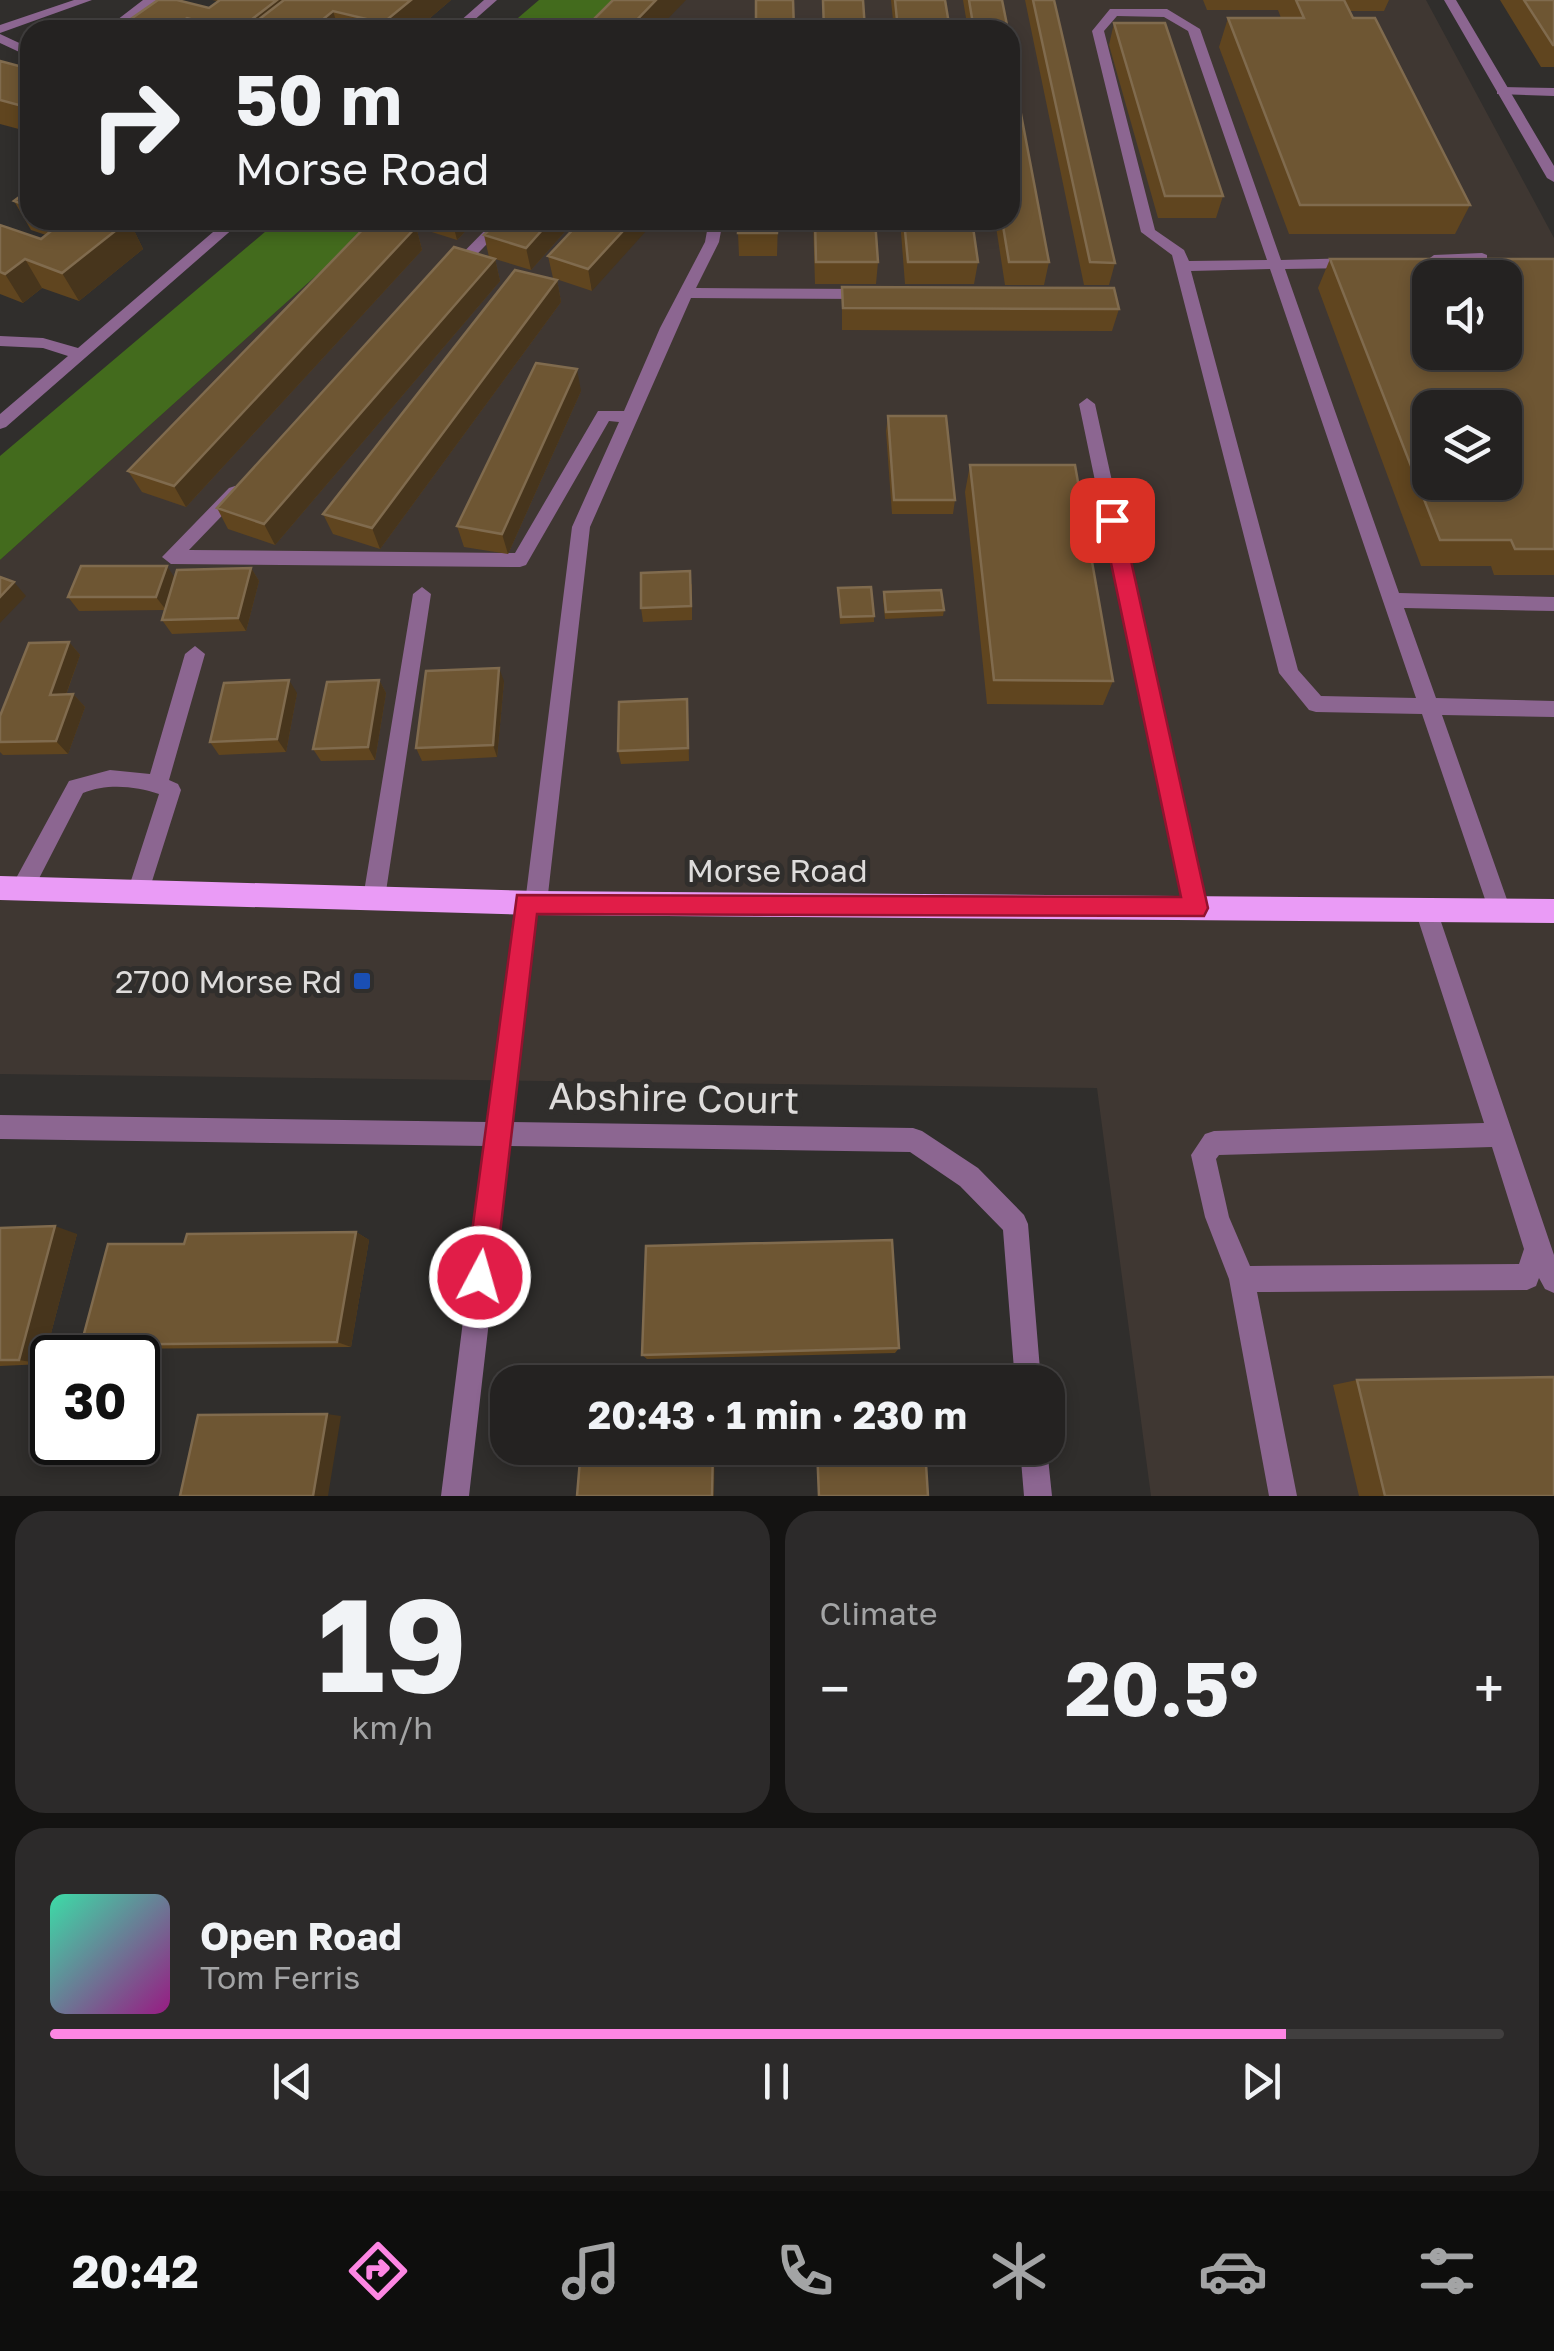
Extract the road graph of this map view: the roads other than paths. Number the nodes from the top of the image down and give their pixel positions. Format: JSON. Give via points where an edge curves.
{"nodes":[{"id":1,"x":86,"y":0,"type":"edge"},
{"id":2,"x":151,"y":0,"type":"edge"},
{"id":3,"x":491,"y":0,"type":"edge"},
{"id":4,"x":1450,"y":0,"type":"edge"},
{"id":5,"x":27,"y":20,"type":"edge"},
{"id":6,"x":124,"y":20,"type":"edge"},
{"id":7,"x":468,"y":20,"type":"edge"},
{"id":8,"x":1502,"y":91,"type":"junction"},
{"id":9,"x":1554,"y":92,"type":"edge"},
{"id":10,"x":1554,"y":178,"type":"edge"},
{"id":11,"x":224,"y":230,"type":"edge"},
{"id":12,"x":493,"y":230,"type":"edge"},
{"id":13,"x":714,"y":230,"type":"edge"},
{"id":14,"x":1482,"y":258,"type":"edge"},
{"id":15,"x":1407,"y":261,"type":"edge"},
{"id":16,"x":1370,"y":262,"type":"edge"},
{"id":17,"x":1182,"y":266,"type":"junction"},
{"id":18,"x":1277,"y":266,"type":"junction"},
{"id":19,"x":434,"y":290,"type":"edge"},
{"id":20,"x":686,"y":293,"type":"junction"},
{"id":21,"x":882,"y":294,"type":"edge"},
{"id":22,"x":0,"y":341,"type":"edge"},
{"id":23,"x":80,"y":354,"type":"junction"},
{"id":24,"x":1088,"y":404,"type":"dead end"},
{"id":25,"x":629,"y":417,"type":"junction"},
{"id":26,"x":0,"y":423,"type":"edge"},
{"id":27,"x":254,"y":472,"type":"edge"},
{"id":28,"x":422,"y":594,"type":"dead end"},
{"id":29,"x":1392,"y":600,"type":"junction"},
{"id":30,"x":1554,"y":604,"type":"edge"},
{"id":31,"x":195,"y":654,"type":"dead end"},
{"id":32,"x":1430,"y":707,"type":"junction"},
{"id":33,"x":1554,"y":708,"type":"edge"},
{"id":34,"x":158,"y":782,"type":"junction"},
{"id":35,"x":11,"y":889,"type":"edge"},
{"id":36,"x":139,"y":890,"type":"junction"},
{"id":37,"x":374,"y":898,"type":"junction"},
{"id":38,"x":531,"y":903,"type":"junction"},
{"id":39,"x":1195,"y":908,"type":"junction"},
{"id":40,"x":1426,"y":910,"type":"junction"},
{"id":41,"x":1500,"y":911,"type":"junction"},
{"id":42,"x":1554,"y":911,"type":"edge"},
{"id":43,"x":0,"y":1127,"type":"edge"},
{"id":44,"x":497,"y":1131,"type":"junction"},
{"id":45,"x":1502,"y":1135,"type":"junction"},
{"id":46,"x":1537,"y":1249,"type":"junction"},
{"id":47,"x":1242,"y":1278,"type":"junction"},
{"id":48,"x":1554,"y":1280,"type":"edge"},
{"id":49,"x":1027,"y":1365,"type":"edge"},
{"id":50,"x":1035,"y":1465,"type":"edge"},
{"id":51,"x":456,"y":1496,"type":"edge"},
{"id":52,"x":1038,"y":1496,"type":"edge"},
{"id":53,"x":1284,"y":1496,"type":"edge"}],
"edges":[{"from":1,"to":5,"type":"street"},
{"from":2,"to":6,"type":"street"},
{"from":3,"to":7,"type":"street"},
{"from":4,"to":8,"type":"street"},
{"from":8,"to":9,"type":"street"},
{"from":8,"to":10,"type":"street"},
{"from":11,"to":23,"type":"street"},
{"from":12,"to":19,"type":"street"},
{"from":13,"to":20,"type":"street"},
{"from":14,"to":15,"type":"street"},
{"from":16,"to":18,"type":"street"},
{"from":17,"to":18,"type":"street"},
{"from":17,"to":18,"type":"street","via":[[1179,254],[1148,232],[1098,31],[1114,12],[1167,13],[1194,29]]},
{"from":17,"to":32,"type":"street","via":[[1289,673],[1316,704]]},
{"from":18,"to":29,"type":"street"},
{"from":20,"to":21,"type":"street"},
{"from":20,"to":25,"type":"street"},
{"from":22,"to":23,"type":"street","via":[[43,342]]},
{"from":23,"to":26,"type":"street"},
{"from":24,"to":39,"type":"street"},
{"from":25,"to":27,"type":"street","via":[[604,414],[520,560],[171,556]]},
{"from":25,"to":38,"type":"street","via":[[581,527],[574,559]]},
{"from":28,"to":37,"type":"street"},
{"from":29,"to":30,"type":"street"},
{"from":29,"to":32,"type":"street"},
{"from":31,"to":34,"type":"street"},
{"from":32,"to":33,"type":"street"},
{"from":32,"to":41,"type":"street"},
{"from":34,"to":35,"type":"street","via":[[88,780],[76,787]]},
{"from":34,"to":36,"type":"street","via":[[172,790]]},
{"from":35,"to":36,"type":"main road","name":"Morse Road"},
{"from":36,"to":37,"type":"main road","name":"Morse Road"},
{"from":37,"to":38,"type":"main road","name":"Morse Road"},
{"from":38,"to":39,"type":"main road","name":"Morse Road"},
{"from":38,"to":44,"type":"street"},
{"from":39,"to":40,"type":"main road","name":"Morse Road"},
{"from":40,"to":41,"type":"main road","name":"Morse Road"},
{"from":40,"to":45,"type":"street"},
{"from":41,"to":42,"type":"main road","name":"Morse Road"},
{"from":43,"to":44,"type":"street","name":"Abshire Court"},
{"from":44,"to":49,"type":"street","name":"Abshire Court","via":[[913,1140],[970,1177],[1015,1224]]},
{"from":44,"to":51,"type":"street"},
{"from":45,"to":46,"type":"street"},
{"from":45,"to":47,"type":"street","via":[[1214,1142],[1203,1156],[1217,1217]]},
{"from":46,"to":47,"type":"street","via":[[1528,1277]]},
{"from":46,"to":48,"type":"street"},
{"from":47,"to":53,"type":"street"},
{"from":50,"to":52,"type":"street"}]}
